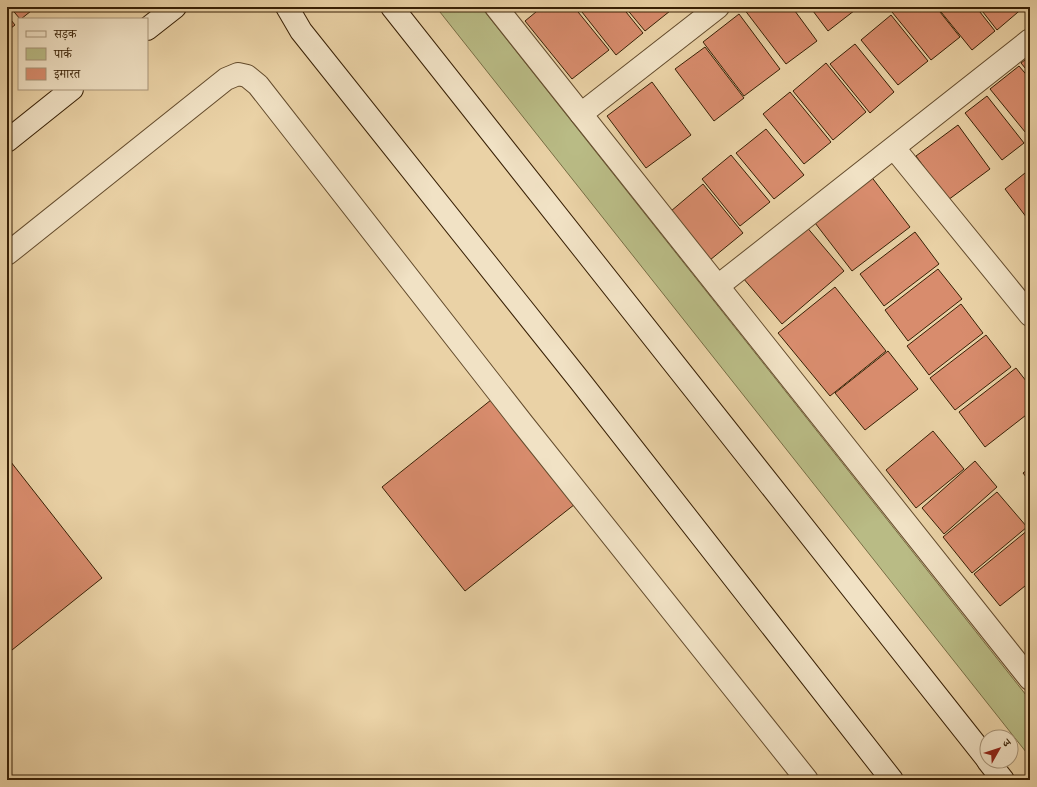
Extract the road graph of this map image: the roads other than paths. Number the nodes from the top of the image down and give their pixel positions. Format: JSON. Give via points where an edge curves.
{"nodes":[{"id":1,"x":175,"y":7,"type":"edge"},
{"id":2,"x":287,"y":7,"type":"edge"},
{"id":3,"x":392,"y":7,"type":"edge"},
{"id":4,"x":496,"y":7,"type":"edge"},
{"id":5,"x":718,"y":7,"type":"edge"},
{"id":6,"x":148,"y":28,"type":"edge"},
{"id":7,"x":1030,"y":40,"type":"edge"},
{"id":8,"x":71,"y":90,"type":"edge"},
{"id":9,"x":581,"y":114,"type":"junction"},
{"id":10,"x":7,"y":141,"type":"edge"},
{"id":11,"x":894,"y":148,"type":"junction"},
{"id":12,"x":7,"y":254,"type":"edge"},
{"id":13,"x":718,"y":286,"type":"junction"},
{"id":14,"x":1026,"y":301,"type":"edge"},
{"id":15,"x":1030,"y":679,"type":"edge"},
{"id":16,"x":979,"y":749,"type":"edge"},
{"id":17,"x":995,"y":769,"type":"edge"},
{"id":18,"x":807,"y":780,"type":"edge"},
{"id":19,"x":892,"y":780,"type":"edge"},
{"id":20,"x":1003,"y":780,"type":"edge"}],
"edges":[{"from":1,"to":6,"type":"street"},
{"from":2,"to":19,"type":"street","via":[[301,31]]},
{"from":3,"to":16,"type":"street"},
{"from":4,"to":9,"type":"street"},
{"from":5,"to":9,"type":"street"},
{"from":7,"to":11,"type":"street"},
{"from":8,"to":10,"type":"street"},
{"from":9,"to":13,"type":"street"},
{"from":11,"to":13,"type":"street"},
{"from":11,"to":14,"type":"street"},
{"from":12,"to":18,"type":"street","via":[[226,79],[238,74],[247,76],[258,85]]},
{"from":13,"to":15,"type":"street"},
{"from":17,"to":20,"type":"street"}]}
